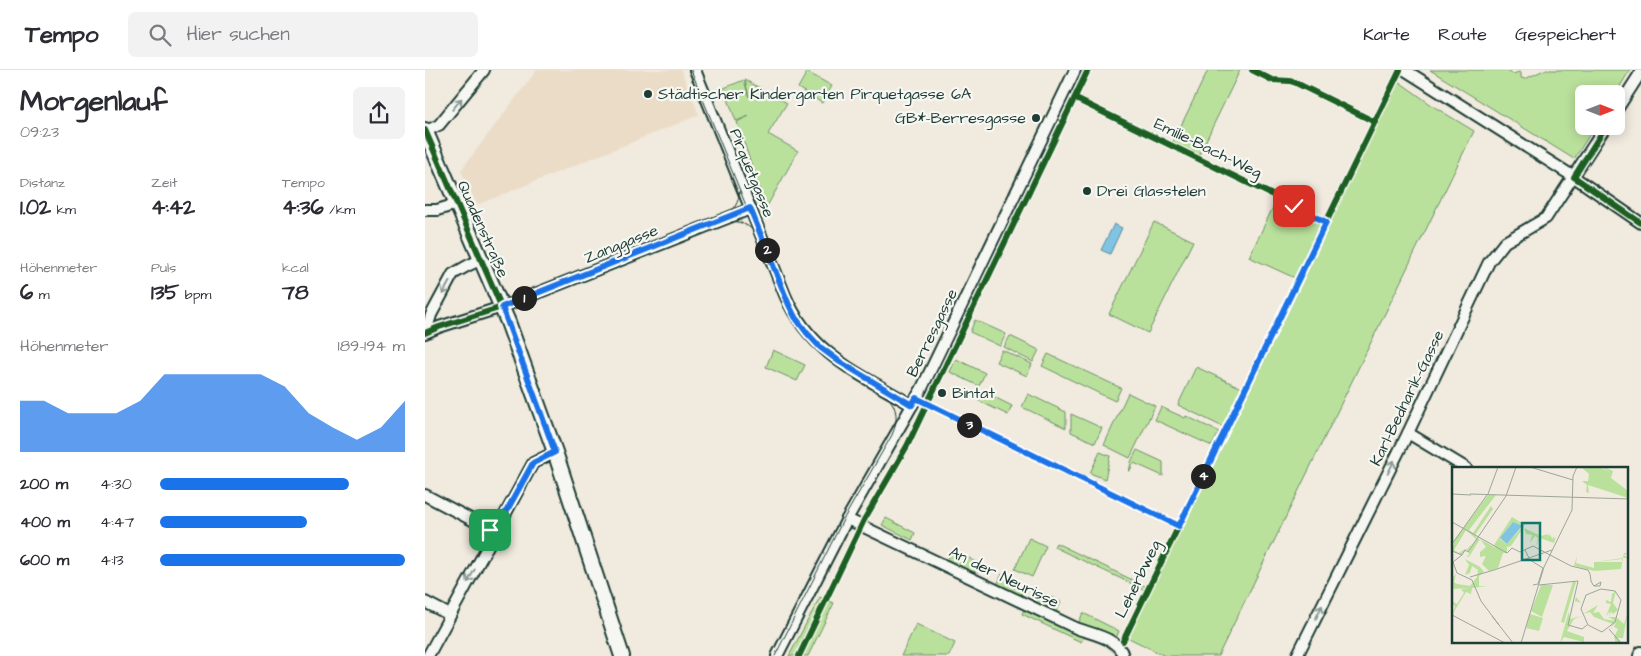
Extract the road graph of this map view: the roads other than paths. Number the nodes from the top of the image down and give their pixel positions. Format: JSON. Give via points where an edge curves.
{"nodes":[{"id":1,"x":484,"y":70,"type":"edge"},
{"id":2,"x":695,"y":70,"type":"edge"},
{"id":3,"x":1075,"y":70,"type":"edge"},
{"id":4,"x":1405,"y":70,"type":"edge"},
{"id":5,"x":1641,"y":72,"type":"edge"},
{"id":6,"x":1625,"y":97,"type":"edge"},
{"id":7,"x":425,"y":131,"type":"edge"},
{"id":8,"x":1601,"y":135,"type":"edge"},
{"id":9,"x":1574,"y":177,"type":"junction"},
{"id":10,"x":457,"y":204,"type":"junction"},
{"id":11,"x":750,"y":208,"type":"junction"},
{"id":12,"x":425,"y":210,"type":"edge"},
{"id":13,"x":1641,"y":223,"type":"edge"},
{"id":14,"x":482,"y":259,"type":"junction"},
{"id":15,"x":502,"y":307,"type":"junction"},
{"id":16,"x":425,"y":333,"type":"edge"},
{"id":17,"x":912,"y":405,"type":"junction"},
{"id":18,"x":1408,"y":432,"type":"junction"},
{"id":19,"x":555,"y":452,"type":"junction"},
{"id":20,"x":1464,"y":467,"type":"edge"},
{"id":21,"x":425,"y":495,"type":"edge"},
{"id":22,"x":847,"y":518,"type":"junction"},
{"id":23,"x":495,"y":532,"type":"junction"},
{"id":24,"x":425,"y":602,"type":"edge"},
{"id":25,"x":450,"y":615,"type":"junction"},
{"id":26,"x":1641,"y":652,"type":"edge"},
{"id":27,"x":1123,"y":655,"type":"edge"},
{"id":28,"x":428,"y":656,"type":"edge"},
{"id":29,"x":622,"y":656,"type":"edge"},
{"id":30,"x":777,"y":656,"type":"edge"},
{"id":31,"x":1297,"y":656,"type":"edge"},
{"id":32,"x":1639,"y":656,"type":"edge"}],
"edges":[{"from":7,"to":1,"type":"street","one_way":true,"via":[[439,125]]},
{"from":2,"to":11,"type":"street","name":"Pirquetgasse"},
{"from":3,"to":17,"type":"street","name":"Berresgasse"},
{"from":4,"to":9,"type":"street"},
{"from":5,"to":6,"type":"street"},
{"from":7,"to":10,"type":"street","name":"Quadenstraße"},
{"from":8,"to":9,"type":"street","name":"Karl-Bednarik-Gasse"},
{"from":9,"to":13,"type":"street"},
{"from":9,"to":18,"type":"street","name":"Karl-Bednarik-Gasse","via":[[1546,218],[1505,242],[1489,262]]},
{"from":10,"to":12,"type":"street"},
{"from":10,"to":14,"type":"street","name":"Quadenstraße"},
{"from":11,"to":15,"type":"street","name":"Zanggasse"},
{"from":11,"to":17,"type":"street","name":"Pirquetgasse","via":[[789,305],[807,333],[840,362]]},
{"from":14,"to":15,"type":"street","name":"Quadenstraße"},
{"from":14,"to":16,"type":"street","one_way":true,"via":[[453,274]]},
{"from":15,"to":16,"type":"street","name":"Zanggasse"},
{"from":15,"to":19,"type":"street","name":"Quadenstraße"},
{"from":17,"to":22,"type":"street","name":"Berresgasse"},
{"from":18,"to":20,"type":"street"},
{"from":31,"to":18,"type":"street","name":"Karl-Bednarik-Gasse","one_way":true},
{"from":19,"to":23,"type":"street","via":[[533,463]]},
{"from":19,"to":29,"type":"street","name":"Quadenstraße"},
{"from":21,"to":23,"type":"street"},
{"from":22,"to":27,"type":"street","name":"An der Neurisse","via":[[1076,628],[1110,641],[1120,648]]},
{"from":22,"to":30,"type":"street","name":"Berresgasse"},
{"from":23,"to":25,"type":"street","one_way":true},
{"from":24,"to":25,"type":"street"},
{"from":25,"to":28,"type":"street"},
{"from":26,"to":32,"type":"street"}]}
